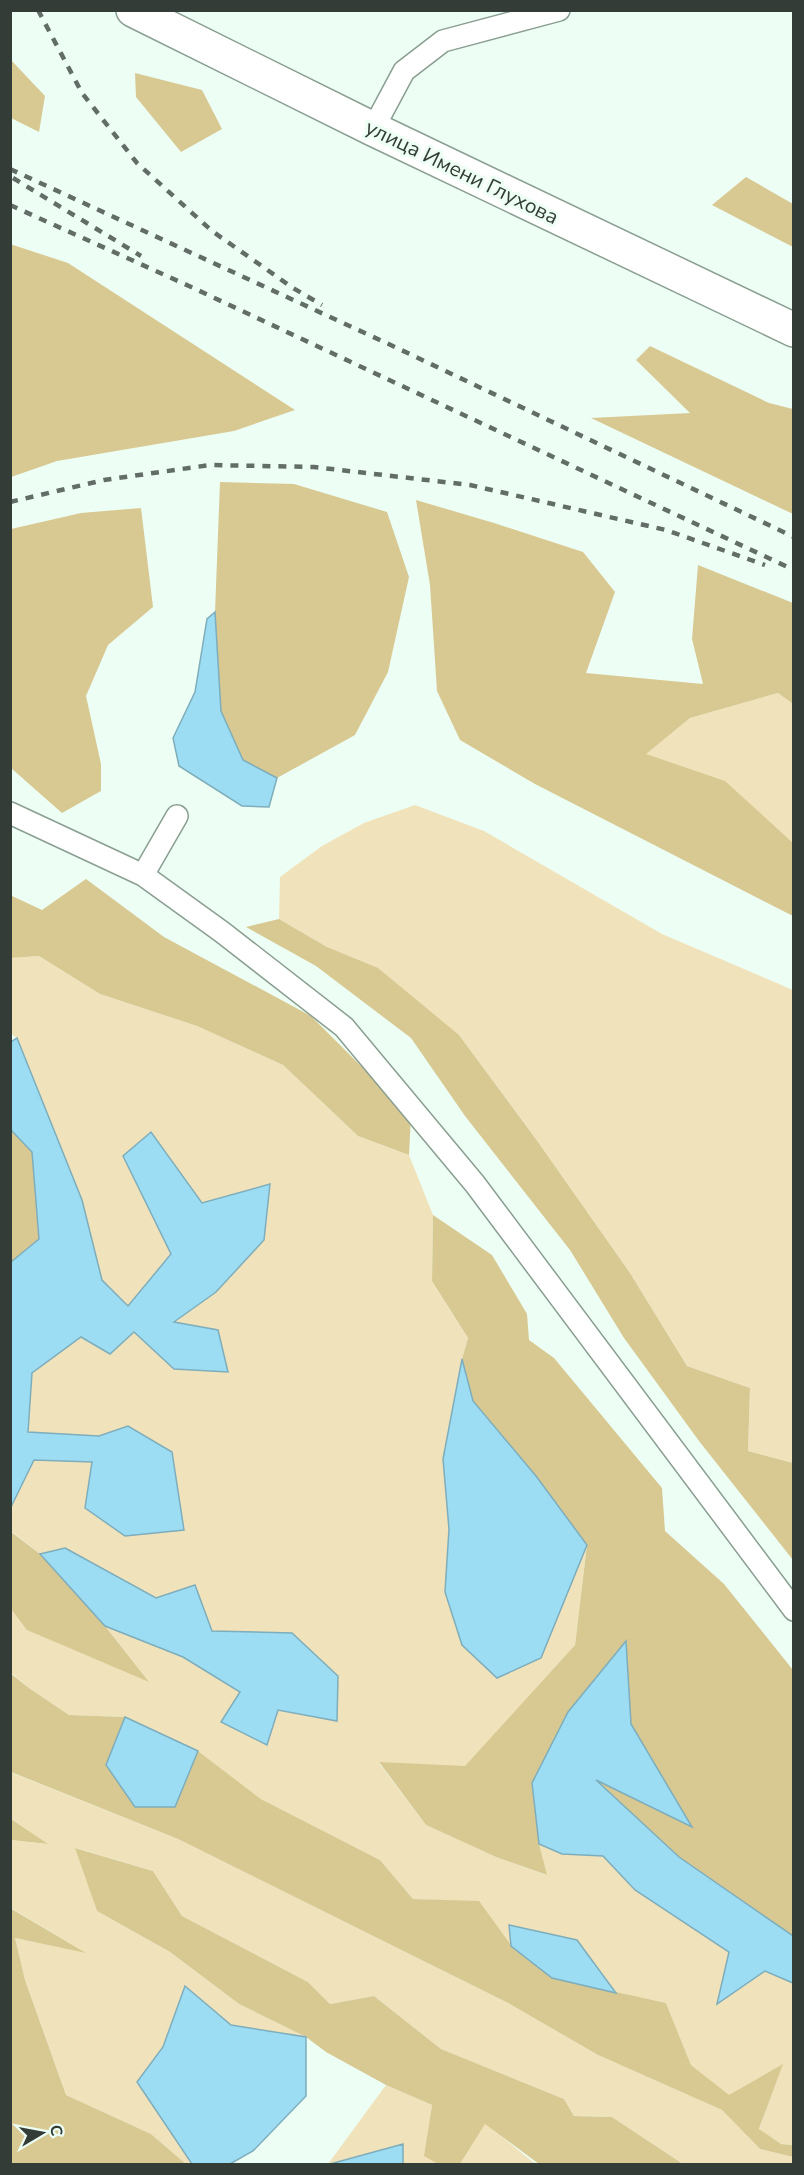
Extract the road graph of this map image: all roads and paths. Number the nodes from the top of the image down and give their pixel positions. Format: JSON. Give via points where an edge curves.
{"nodes":[{"id":1,"x":133,"y":10,"type":"edge"},
{"id":2,"x":559,"y":10,"type":"edge"},
{"id":3,"x":373,"y":129,"type":"junction"},
{"id":4,"x":794,"y":330,"type":"edge"},
{"id":5,"x":10,"y":813,"type":"edge"},
{"id":6,"x":177,"y":816,"type":"dead end"},
{"id":7,"x":143,"y":875,"type":"junction"},
{"id":8,"x":794,"y":1610,"type":"edge"}],
"edges":[{"from":1,"to":3,"type":"street","name":"улица Имени Глухова"},
{"from":2,"to":3,"type":"lane","via":[[443,41],[404,71]]},
{"from":3,"to":4,"type":"street","name":"улица Имени Глухова"},
{"from":5,"to":7,"type":"lane"},
{"from":6,"to":7,"type":"lane"},
{"from":7,"to":8,"type":"lane","via":[[344,1028],[476,1184]]}]}
